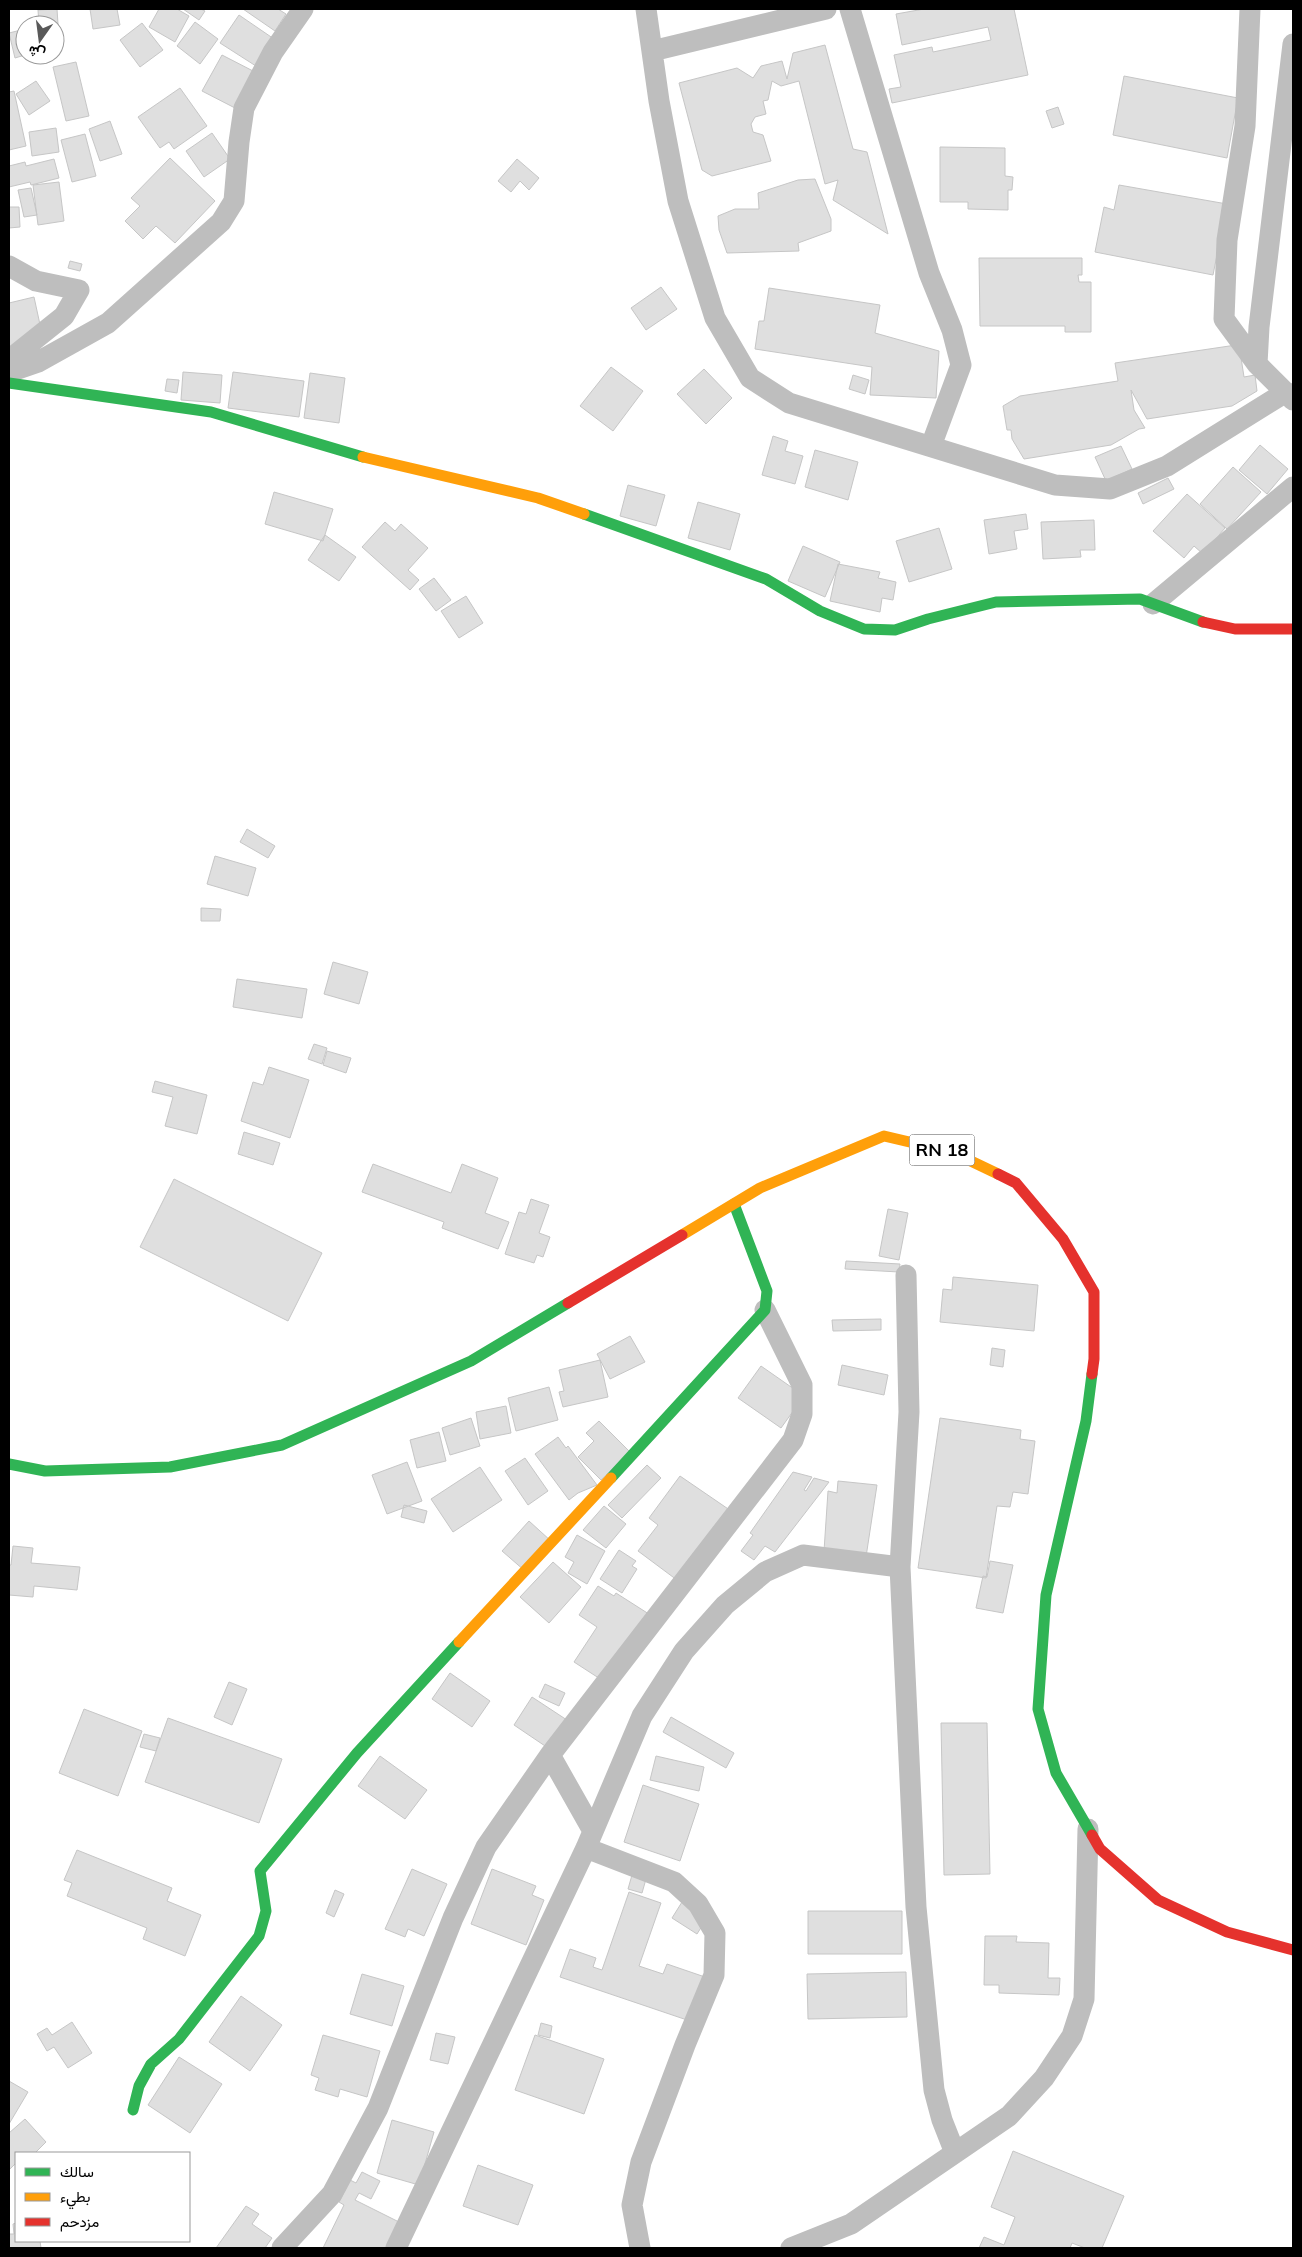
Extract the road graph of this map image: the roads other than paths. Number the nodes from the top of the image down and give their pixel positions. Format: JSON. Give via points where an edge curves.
{"nodes":[{"id":1,"x":301,"y":9,"type":"edge"},
{"id":2,"x":646,"y":9,"type":"edge"},
{"id":3,"x":826,"y":9,"type":"edge"},
{"id":4,"x":850,"y":9,"type":"edge"},
{"id":5,"x":1250,"y":9,"type":"edge"},
{"id":6,"x":1293,"y":44,"type":"edge"},
{"id":7,"x":652,"y":52,"type":"junction"},
{"id":8,"x":9,"y":266,"type":"edge"},
{"id":9,"x":9,"y":360,"type":"edge"},
{"id":10,"x":1257,"y":364,"type":"junction"},
{"id":11,"x":9,"y":372,"type":"edge"},
{"id":12,"x":9,"y":383,"type":"edge"},
{"id":13,"x":1290,"y":396,"type":"edge"},
{"id":14,"x":931,"y":446,"type":"junction"},
{"id":15,"x":1293,"y":487,"type":"edge"},
{"id":16,"x":1153,"y":604,"type":"junction"},
{"id":17,"x":1293,"y":629,"type":"edge"},
{"id":18,"x":734,"y":1204,"type":"junction"},
{"id":19,"x":906,"y":1275,"type":"dead end"},
{"id":20,"x":765,"y":1310,"type":"junction"},
{"id":21,"x":9,"y":1464,"type":"edge"},
{"id":22,"x":900,"y":1568,"type":"junction"},
{"id":23,"x":550,"y":1755,"type":"junction"},
{"id":24,"x":1088,"y":1829,"type":"junction"},
{"id":25,"x":590,"y":1840,"type":"junction"},
{"id":26,"x":1293,"y":1950,"type":"edge"},
{"id":27,"x":132,"y":2110,"type":"dead end"},
{"id":28,"x":956,"y":2153,"type":"junction"},
{"id":29,"x":282,"y":2248,"type":"edge"},
{"id":30,"x":396,"y":2248,"type":"edge"},
{"id":31,"x":640,"y":2248,"type":"edge"},
{"id":32,"x":791,"y":2248,"type":"edge"}],
"edges":[{"from":1,"to":11,"type":"street","via":[[273,52],[244,108],[234,201],[221,222],[108,323],[38,362]]},
{"from":2,"to":7,"type":"street"},
{"from":3,"to":7,"type":"street"},
{"from":4,"to":14,"type":"street","via":[[929,273],[952,330],[961,365]]},
{"from":5,"to":10,"type":"street","via":[[1246,126],[1227,240],[1224,319]]},
{"from":6,"to":10,"type":"street"},
{"from":7,"to":14,"type":"street","via":[[678,201],[715,318],[750,378],[789,403]]},
{"from":8,"to":9,"type":"street","via":[[36,281],[79,290],[64,316]]},
{"from":10,"to":13,"type":"street"},
{"from":12,"to":16,"type":"street","via":[[211,412],[386,464],[538,498],[766,579],[820,611],[864,629],[895,630],[996,602],[1140,599]]},
{"from":13,"to":14,"type":"street","via":[[1167,466],[1110,489],[1055,485]]},
{"from":15,"to":16,"type":"street"},
{"from":16,"to":17,"type":"street","via":[[1234,629]]},
{"from":18,"to":20,"type":"street","via":[[767,1291]]},
{"from":18,"to":21,"type":"street","number":"RN 18","via":[[471,1360],[282,1445],[170,1467],[45,1471]]},
{"from":18,"to":24,"type":"street","number":"RN 18","via":[[760,1188],[884,1136],[952,1152],[1016,1183],[1063,1239],[1094,1292],[1094,1359],[1086,1421],[1046,1595],[1038,1710],[1056,1773]]},
{"from":19,"to":22,"type":"street","via":[[909,1412]]},
{"from":20,"to":23,"type":"street","via":[[802,1385],[802,1414],[794,1440]]},
{"from":20,"to":27,"type":"street","via":[[357,1753],[260,1871],[266,1911],[259,1936],[179,2039],[151,2064],[139,2086]]},
{"from":22,"to":25,"type":"street","via":[[802,1555],[765,1572],[725,1605],[684,1651],[642,1716]]},
{"from":22,"to":28,"type":"street","via":[[916,1907],[934,2090]]},
{"from":23,"to":25,"type":"street"},
{"from":23,"to":29,"type":"street","via":[[486,1847],[453,1918],[378,2108],[332,2194]]},
{"from":24,"to":26,"type":"street","number":"RN 18","via":[[1100,1849],[1158,1900],[1227,1932]]},
{"from":24,"to":28,"type":"street","via":[[1084,1999],[1072,2036],[1044,2078],[1009,2116]]},
{"from":25,"to":30,"type":"street"},
{"from":25,"to":31,"type":"street","via":[[674,1882],[698,1904],[715,1933],[714,1975],[640,2162],[632,2205]]},
{"from":28,"to":32,"type":"street","via":[[851,2224]]}]}
